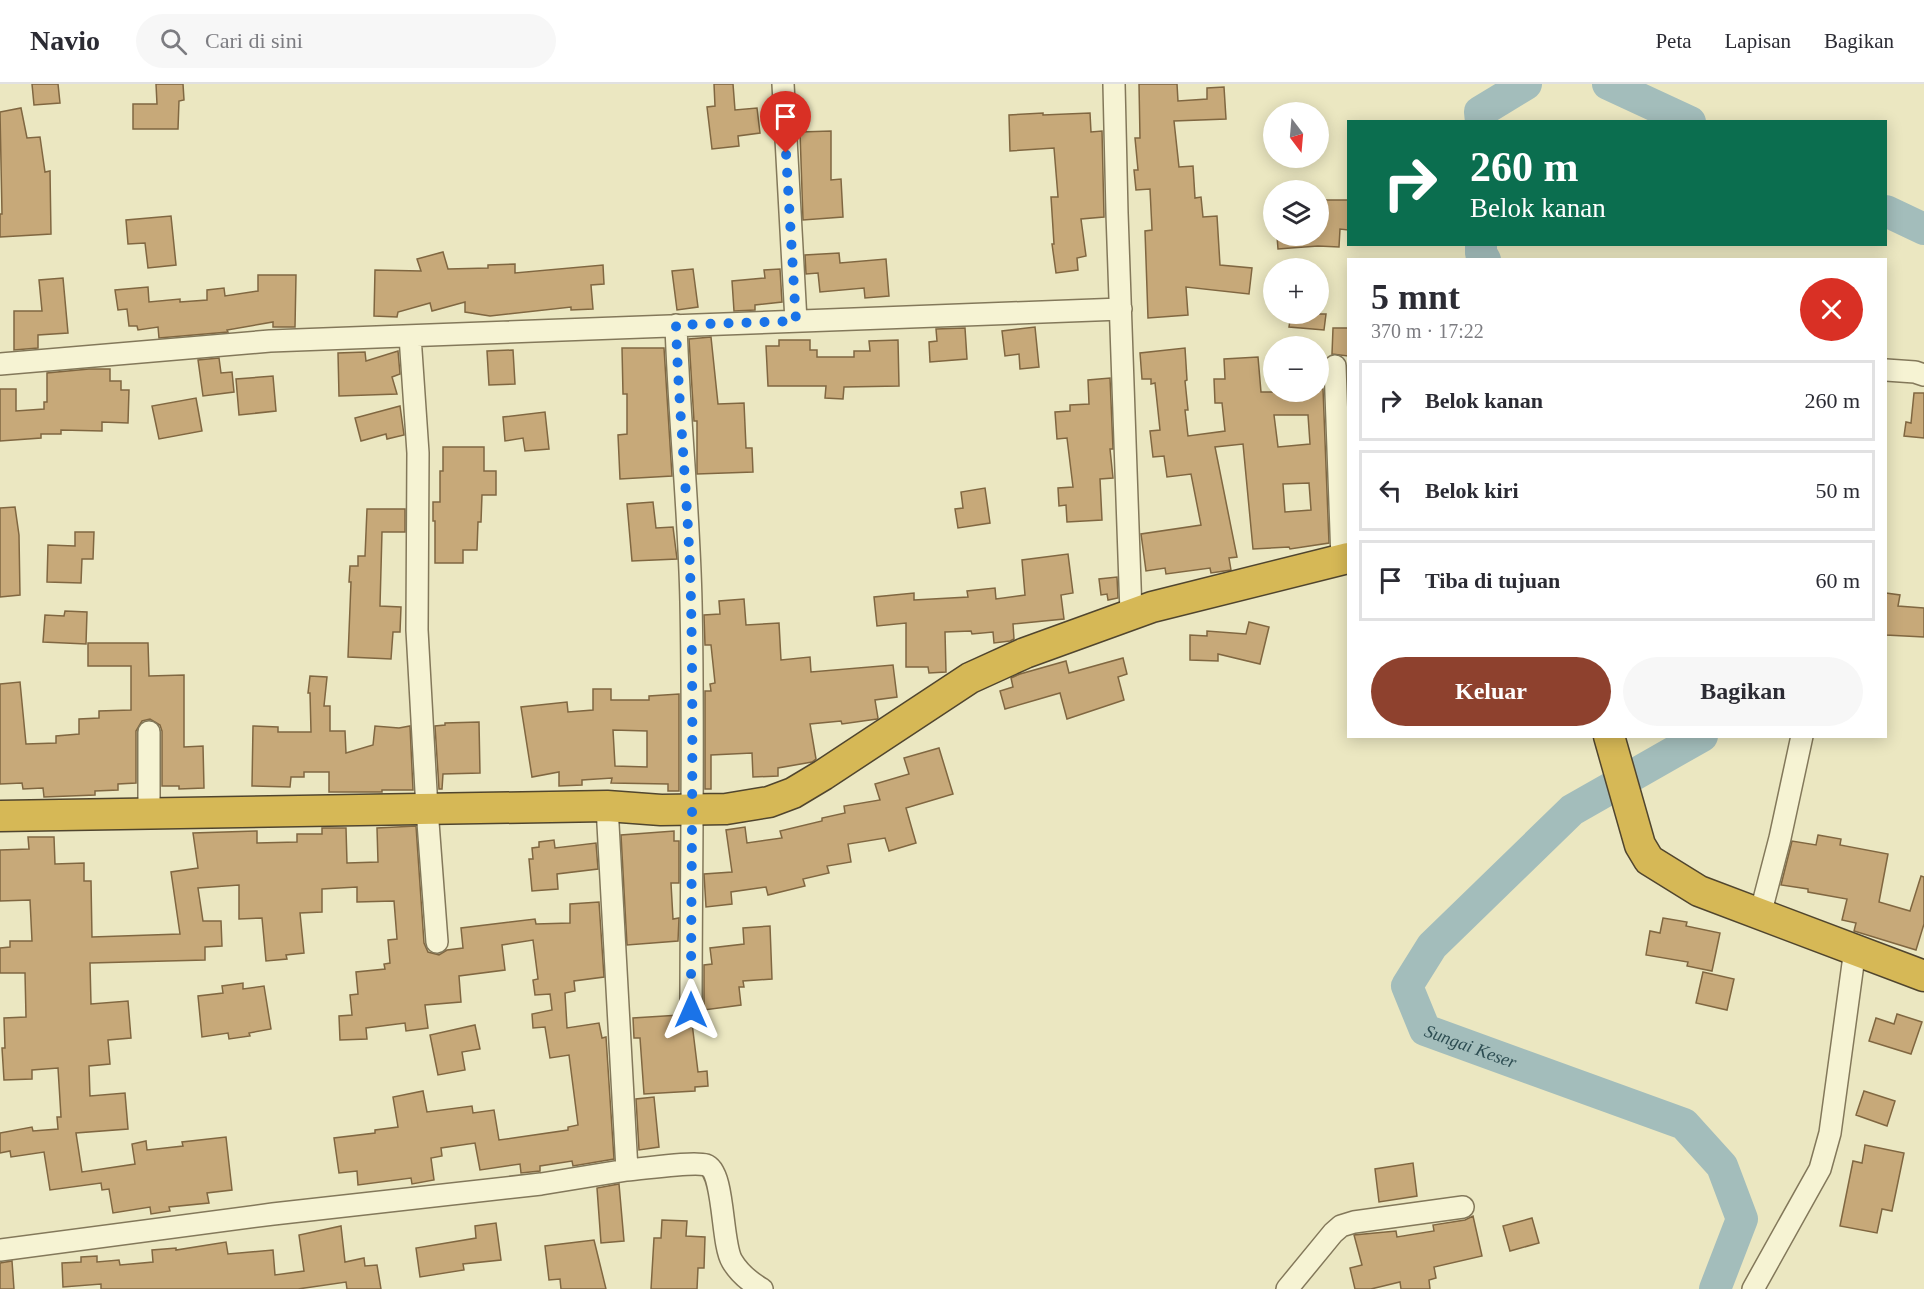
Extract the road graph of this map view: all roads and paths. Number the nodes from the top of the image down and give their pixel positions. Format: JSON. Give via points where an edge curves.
{"nodes":[{"id":1,"x":783,"y":84,"type":"edge"},
{"id":2,"x":1114,"y":84,"type":"edge"},
{"id":3,"x":1121,"y":309,"type":"junction"},
{"id":4,"x":796,"y":321,"type":"junction"},
{"id":5,"x":676,"y":325,"type":"junction"},
{"id":6,"x":410,"y":336,"type":"junction"},
{"id":7,"x":0,"y":364,"type":"edge"},
{"id":8,"x":1335,"y":366,"type":"dead end"},
{"id":9,"x":1887,"y":370,"type":"edge"},
{"id":10,"x":1924,"y":375,"type":"edge"},
{"id":11,"x":1345,"y":558,"type":"edge"},
{"id":12,"x":1131,"y":614,"type":"junction"},
{"id":13,"x":149,"y":732,"type":"dead end"},
{"id":14,"x":1610,"y":738,"type":"edge"},
{"id":15,"x":1802,"y":738,"type":"edge"},
{"id":16,"x":607,"y":806,"type":"junction"},
{"id":17,"x":427,"y":809,"type":"junction"},
{"id":18,"x":691,"y":810,"type":"junction"},
{"id":19,"x":149,"y":814,"type":"junction"},
{"id":20,"x":0,"y":816,"type":"edge"},
{"id":21,"x":1760,"y":915,"type":"junction"},
{"id":22,"x":437,"y":942,"type":"dead end"},
{"id":23,"x":1855,"y":949,"type":"junction"},
{"id":24,"x":1924,"y":976,"type":"edge"},
{"id":25,"x":691,"y":1010,"type":"dead end"},
{"id":26,"x":627,"y":1170,"type":"junction"},
{"id":27,"x":1463,"y":1207,"type":"dead end"},
{"id":28,"x":0,"y":1250,"type":"edge"},
{"id":29,"x":762,"y":1289,"type":"edge"},
{"id":30,"x":1287,"y":1289,"type":"edge"},
{"id":31,"x":1753,"y":1289,"type":"edge"}],
"edges":[{"from":1,"to":4,"type":"street"},
{"from":2,"to":3,"type":"street"},
{"from":3,"to":4,"type":"street"},
{"from":3,"to":12,"type":"street"},
{"from":4,"to":5,"type":"street"},
{"from":5,"to":6,"type":"street"},
{"from":5,"to":18,"type":"street","via":[[691,603]]},
{"from":6,"to":7,"type":"street","via":[[270,341]]},
{"from":6,"to":17,"type":"street","via":[[418,453],[417,630]]},
{"from":8,"to":11,"type":"street"},
{"from":9,"to":10,"type":"street"},
{"from":11,"to":12,"type":"highway"},
{"from":12,"to":18,"type":"highway","via":[[1024,653],[970,678],[793,793],[769,802]]},
{"from":13,"to":19,"type":"street"},
{"from":14,"to":21,"type":"highway","via":[[1640,845],[1650,860],[1699,891]]},
{"from":15,"to":21,"type":"street"},
{"from":16,"to":17,"type":"highway"},
{"from":16,"to":18,"type":"highway"},
{"from":16,"to":26,"type":"street"},
{"from":17,"to":19,"type":"highway"},
{"from":17,"to":22,"type":"street"},
{"from":18,"to":25,"type":"street"},
{"from":19,"to":20,"type":"highway"},
{"from":21,"to":23,"type":"highway"},
{"from":23,"to":24,"type":"highway"},
{"from":23,"to":31,"type":"street","via":[[1830,1133],[1820,1169]]},
{"from":26,"to":28,"type":"street","via":[[541,1184]]},
{"from":26,"to":29,"type":"street","via":[[695,1164],[713,1170],[731,1260]]},
{"from":27,"to":30,"type":"street","via":[[1341,1226]]}]}
